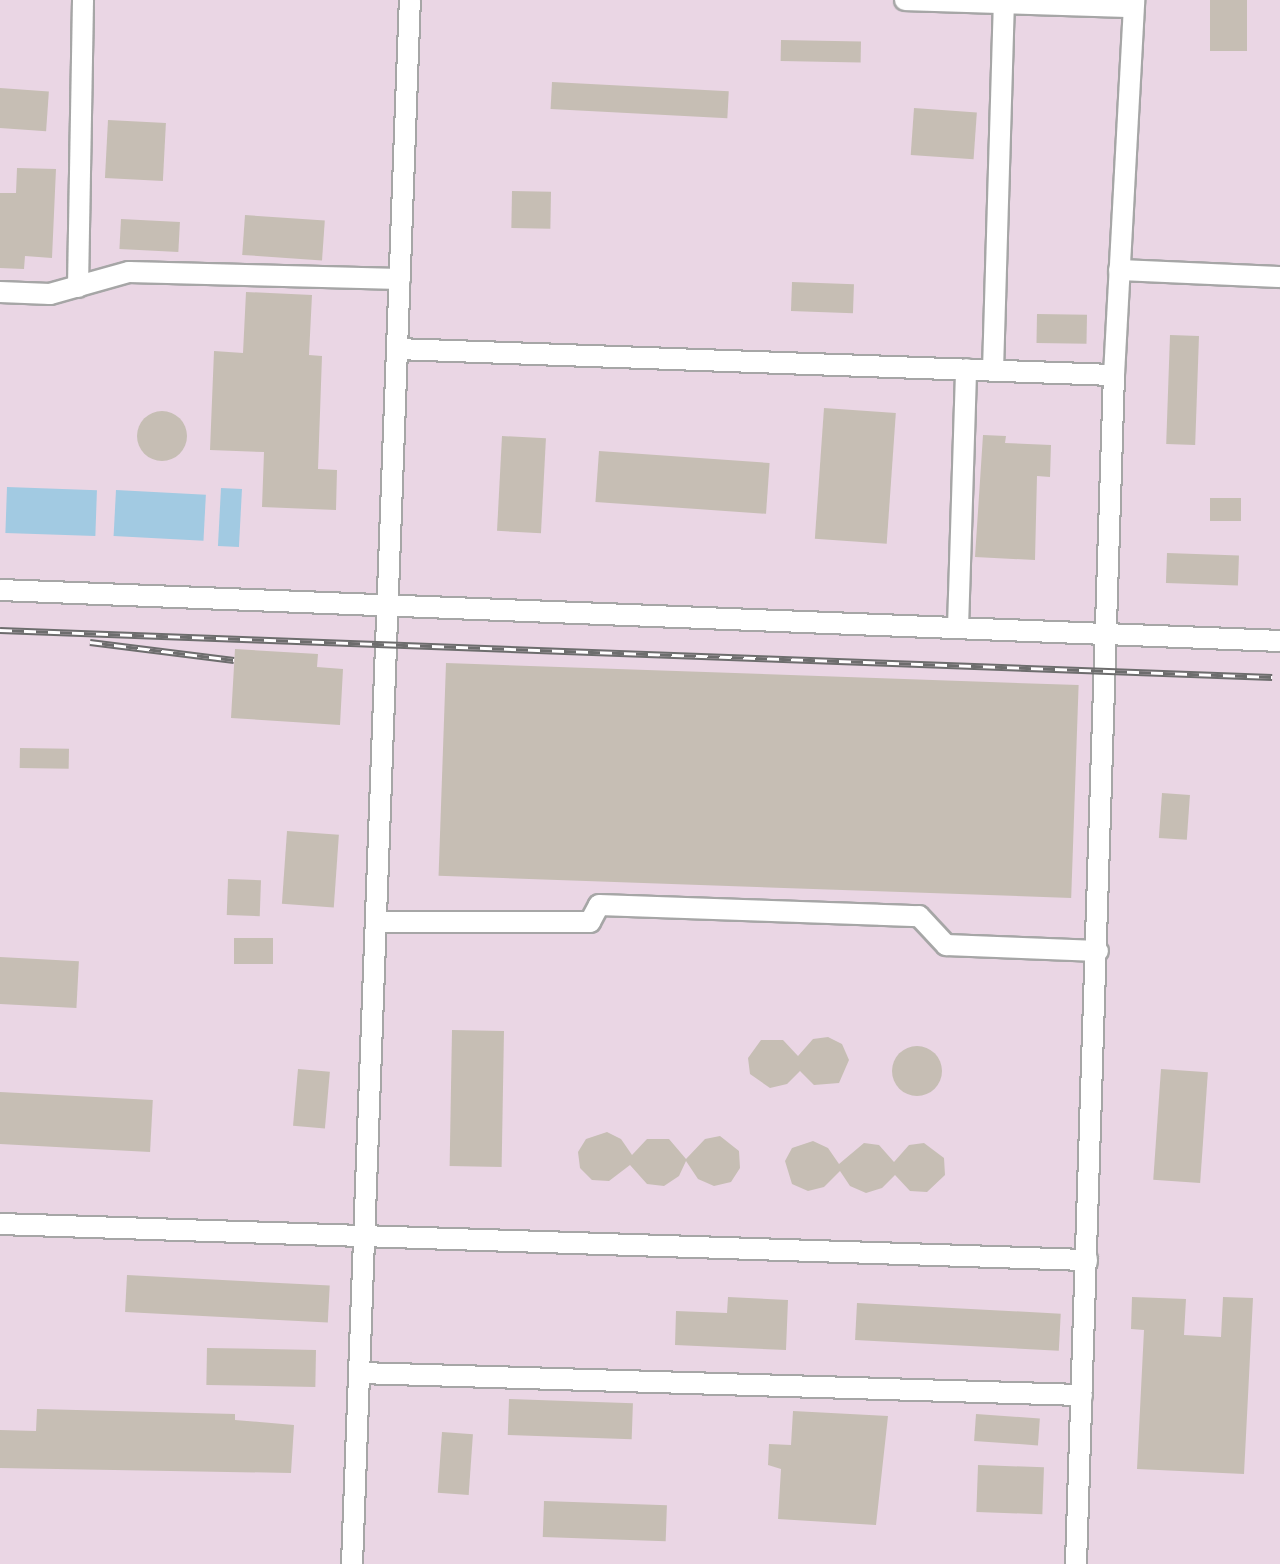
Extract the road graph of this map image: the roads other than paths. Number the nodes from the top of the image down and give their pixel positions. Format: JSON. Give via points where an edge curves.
{"nodes":[{"id":1,"x":83,"y":0,"type":"edge"},
{"id":2,"x":410,"y":0,"type":"edge"},
{"id":3,"x":905,"y":0,"type":"edge"},
{"id":4,"x":1004,"y":3,"type":"junction"},
{"id":5,"x":1134,"y":4,"type":"edge"},
{"id":6,"x":1119,"y":270,"type":"junction"},
{"id":7,"x":1280,"y":277,"type":"edge"},
{"id":8,"x":400,"y":279,"type":"junction"},
{"id":9,"x":78,"y":287,"type":"junction"},
{"id":10,"x":0,"y":292,"type":"edge"},
{"id":11,"x":397,"y":349,"type":"junction"},
{"id":12,"x":966,"y":369,"type":"junction"},
{"id":13,"x":993,"y":370,"type":"junction"},
{"id":14,"x":1114,"y":375,"type":"junction"},
{"id":15,"x":0,"y":590,"type":"edge"},
{"id":16,"x":388,"y":604,"type":"junction"},
{"id":17,"x":958,"y":627,"type":"junction"},
{"id":18,"x":1109,"y":633,"type":"junction"},
{"id":19,"x":1280,"y":641,"type":"edge"},
{"id":20,"x":377,"y":922,"type":"junction"},
{"id":21,"x":1098,"y":951,"type":"junction"},
{"id":22,"x":0,"y":1224,"type":"edge"},
{"id":23,"x":365,"y":1236,"type":"junction"},
{"id":24,"x":1087,"y":1260,"type":"junction"},
{"id":25,"x":360,"y":1373,"type":"junction"},
{"id":26,"x":1082,"y":1395,"type":"junction"},
{"id":27,"x":352,"y":1564,"type":"edge"},
{"id":28,"x":1076,"y":1564,"type":"edge"}],
"edges":[{"from":1,"to":9,"type":"lane"},
{"from":2,"to":8,"type":"lane"},
{"from":3,"to":4,"type":"lane"},
{"from":4,"to":5,"type":"lane"},
{"from":4,"to":13,"type":"lane"},
{"from":5,"to":6,"type":"lane"},
{"from":6,"to":7,"type":"lane"},
{"from":6,"to":14,"type":"lane"},
{"from":8,"to":9,"type":"lane","via":[[129,272]]},
{"from":8,"to":11,"type":"lane"},
{"from":9,"to":10,"type":"lane","via":[[50,294]]},
{"from":11,"to":12,"type":"lane"},
{"from":11,"to":16,"type":"lane"},
{"from":12,"to":13,"type":"lane"},
{"from":12,"to":17,"type":"lane"},
{"from":13,"to":14,"type":"lane"},
{"from":14,"to":18,"type":"lane"},
{"from":15,"to":16,"type":"lane"},
{"from":16,"to":17,"type":"lane"},
{"from":16,"to":20,"type":"lane"},
{"from":17,"to":18,"type":"lane"},
{"from":18,"to":19,"type":"lane"},
{"from":18,"to":21,"type":"lane"},
{"from":20,"to":21,"type":"lane","via":[[590,922],[599,905],[919,916],[946,945]]},
{"from":20,"to":23,"type":"lane"},
{"from":21,"to":24,"type":"lane"},
{"from":22,"to":23,"type":"lane"},
{"from":23,"to":24,"type":"lane"},
{"from":23,"to":25,"type":"lane"},
{"from":24,"to":26,"type":"lane"},
{"from":25,"to":26,"type":"lane"},
{"from":25,"to":27,"type":"lane"},
{"from":26,"to":28,"type":"lane"}]}
